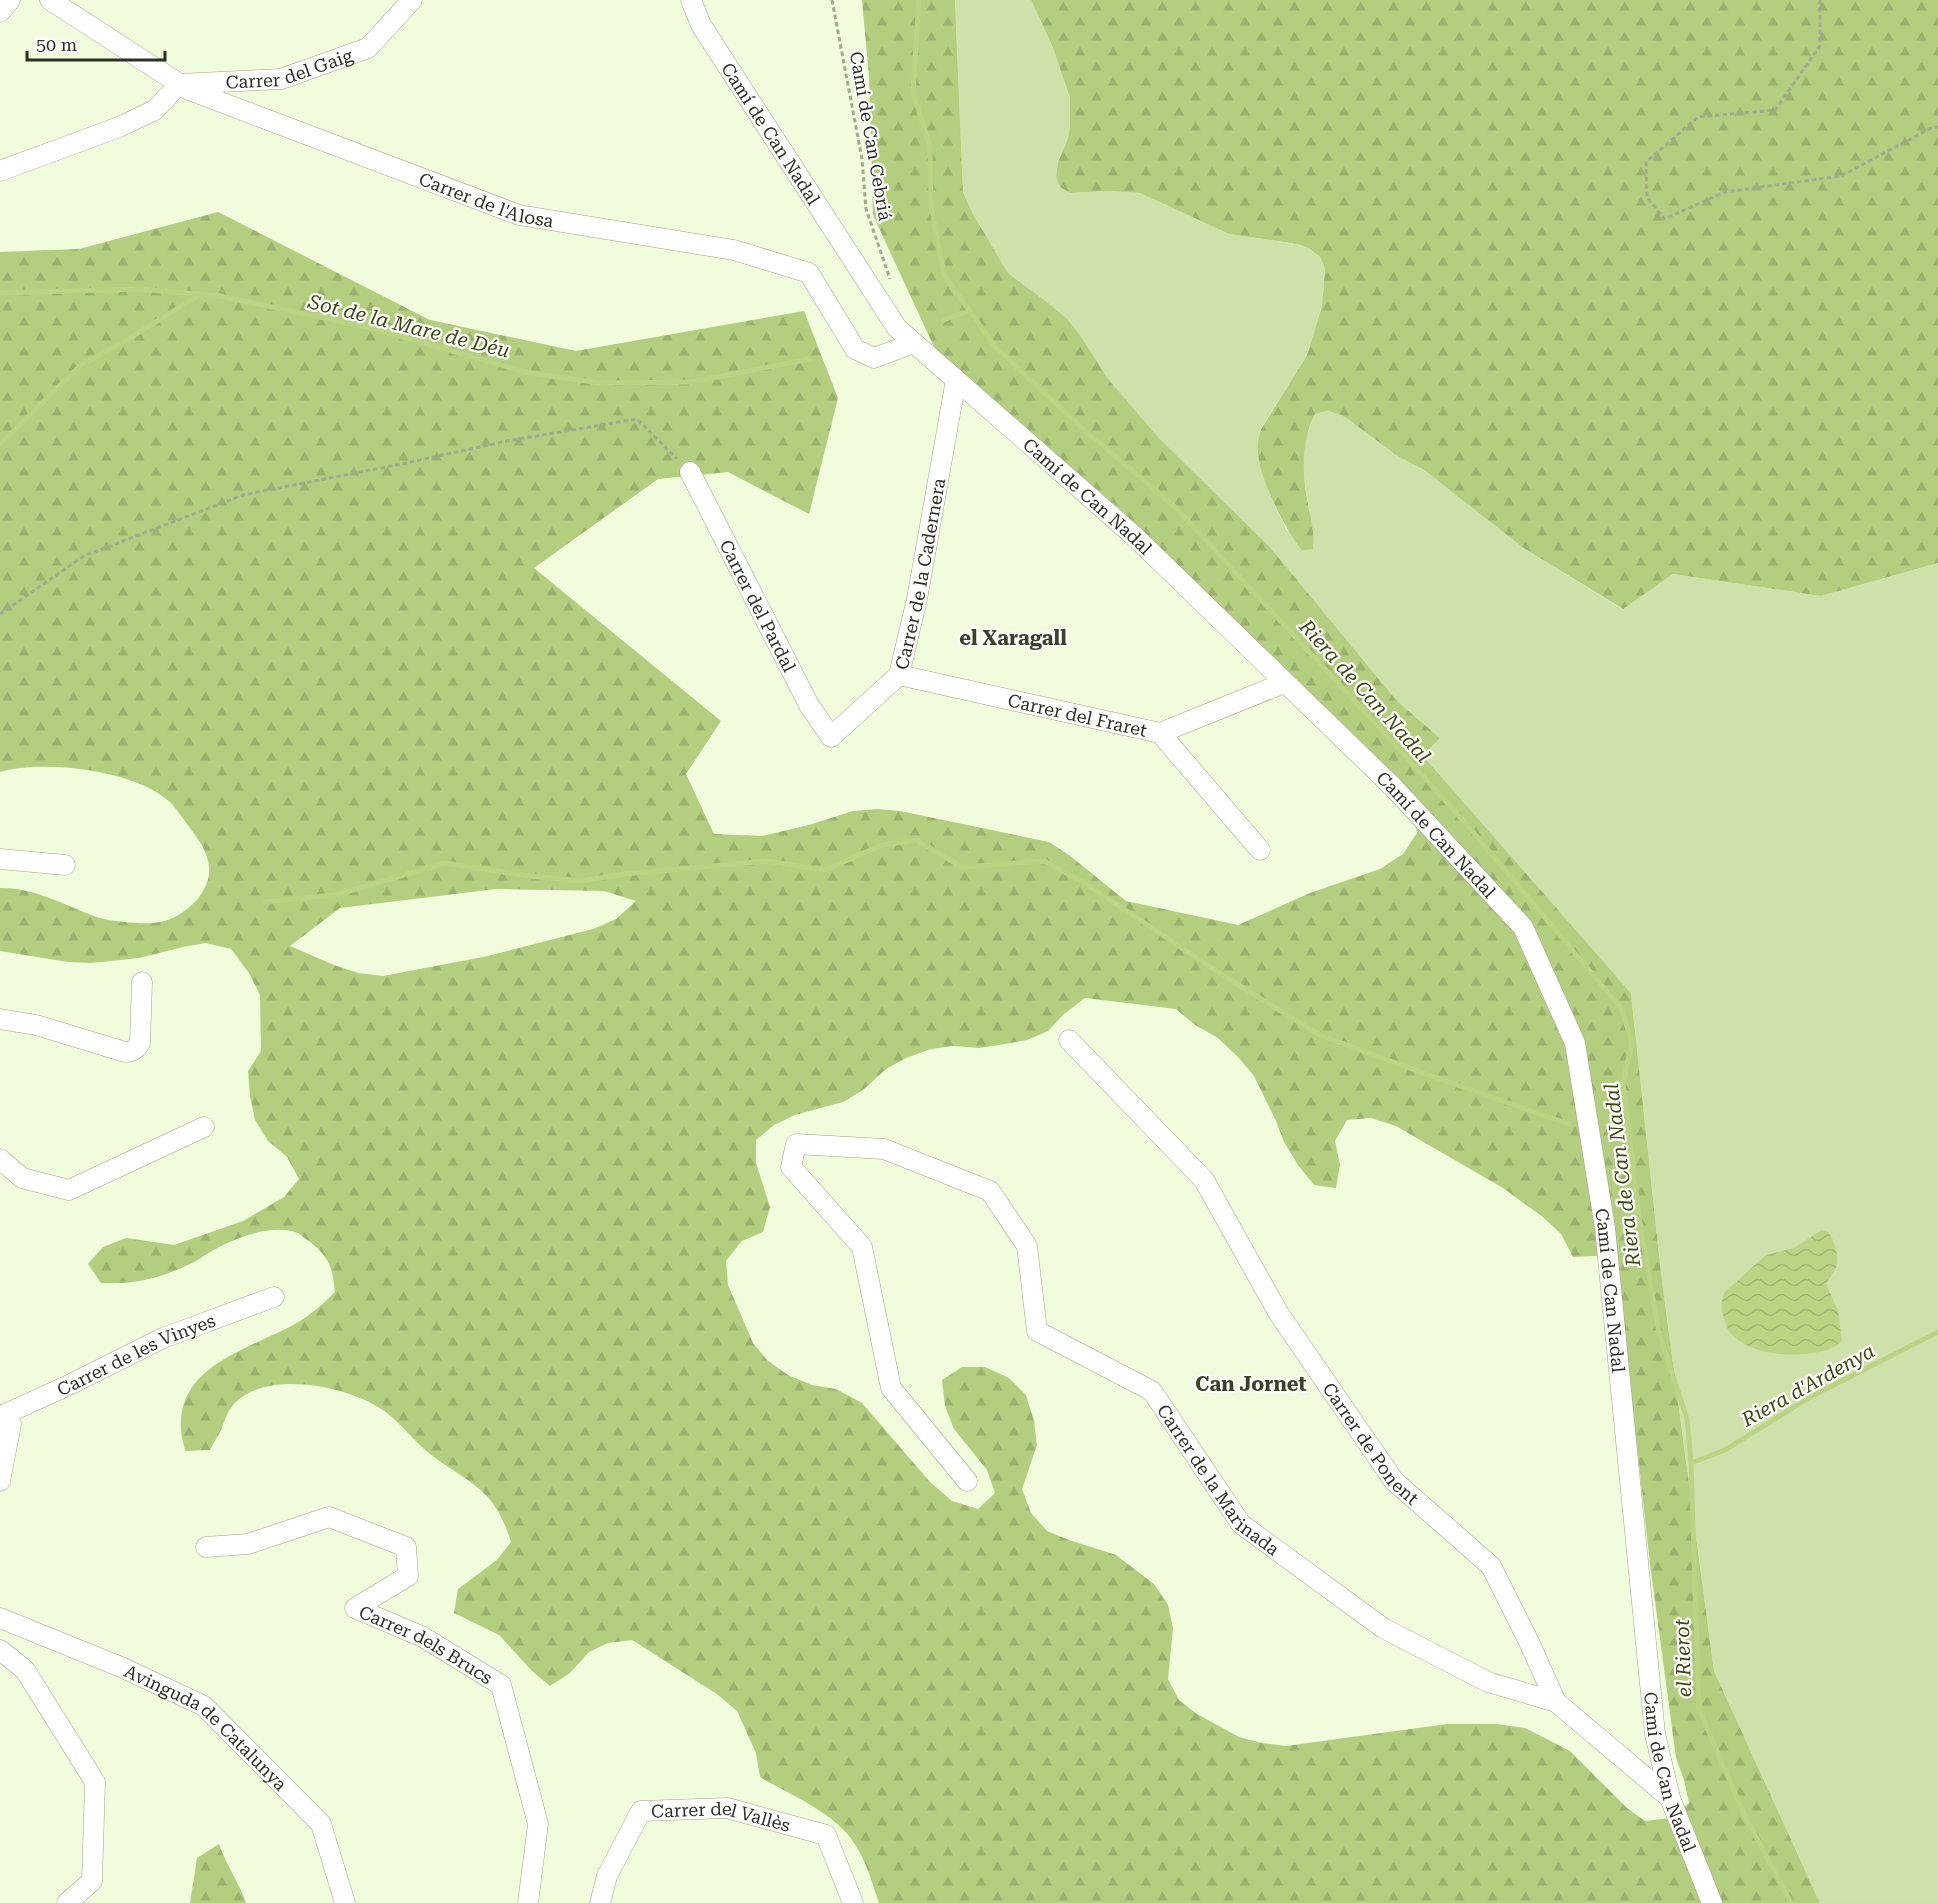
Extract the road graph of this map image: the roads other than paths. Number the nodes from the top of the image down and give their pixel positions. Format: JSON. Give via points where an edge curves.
{"nodes":[{"id":1,"x":10,"y":0,"type":"edge"},
{"id":2,"x":50,"y":0,"type":"edge"},
{"id":3,"x":412,"y":0,"type":"edge"},
{"id":4,"x":691,"y":0,"type":"edge"},
{"id":5,"x":0,"y":12,"type":"edge"},
{"id":6,"x":179,"y":84,"type":"junction"},
{"id":7,"x":0,"y":171,"type":"edge"},
{"id":8,"x":914,"y":343,"type":"junction"},
{"id":9,"x":956,"y":380,"type":"junction"},
{"id":10,"x":690,"y":472,"type":"road end"},
{"id":11,"x":899,"y":675,"type":"junction"},
{"id":12,"x":1284,"y":683,"type":"junction"},
{"id":13,"x":1161,"y":733,"type":"junction"},
{"id":14,"x":831,"y":736,"type":"joint"},
{"id":15,"x":1260,"y":850,"type":"dead end"},
{"id":16,"x":0,"y":859,"type":"edge"},
{"id":17,"x":65,"y":865,"type":"dead end"},
{"id":18,"x":142,"y":982,"type":"dead end"},
{"id":19,"x":0,"y":1019,"type":"edge"},
{"id":20,"x":1069,"y":1040,"type":"dead end"},
{"id":21,"x":204,"y":1127,"type":"dead end"},
{"id":22,"x":0,"y":1160,"type":"edge"},
{"id":23,"x":274,"y":1297,"type":"dead end"},
{"id":24,"x":0,"y":1415,"type":"edge"},
{"id":25,"x":967,"y":1480,"type":"dead end"},
{"id":26,"x":0,"y":1481,"type":"edge"},
{"id":27,"x":206,"y":1547,"type":"dead end"},
{"id":28,"x":0,"y":1618,"type":"edge"},
{"id":29,"x":0,"y":1650,"type":"edge"},
{"id":30,"x":1556,"y":1702,"type":"junction"},
{"id":31,"x":1670,"y":1798,"type":"junction"},
{"id":32,"x":67,"y":1903,"type":"edge"},
{"id":33,"x":345,"y":1903,"type":"edge"},
{"id":34,"x":528,"y":1903,"type":"edge"},
{"id":35,"x":600,"y":1903,"type":"edge"},
{"id":36,"x":853,"y":1903,"type":"edge"},
{"id":37,"x":1712,"y":1903,"type":"edge"}],
"edges":[{"from":1,"to":5,"type":"street"},
{"from":2,"to":6,"type":"street","name":"Carrer de l'Alosa"},
{"from":3,"to":6,"type":"street","name":"Carrer del Gaig","via":[[368,48],[281,79]]},
{"from":4,"to":8,"type":"street","name":"Camí de Can Nadal","via":[[701,25],[897,328]]},
{"from":6,"to":7,"type":"street","via":[[155,110]]},
{"from":6,"to":8,"type":"street","name":"Carrer de l'Alosa","via":[[519,215],[734,250],[809,273],[855,349],[874,358]]},
{"from":8,"to":9,"type":"street","name":"Camí de Can Nadal"},
{"from":9,"to":11,"type":"street","name":"Carrer de la Cadernera","via":[[917,599]]},
{"from":9,"to":12,"type":"street","name":"Camí de Can Nadal","via":[[1133,535]]},
{"from":10,"to":14,"type":"street","name":"Carrer del Pardal","via":[[809,705]]},
{"from":11,"to":13,"type":"street","name":"Carrer del Fraret"},
{"from":11,"to":14,"type":"street","name":"Carrer de la Cadernera"},
{"from":12,"to":13,"type":"street","name":"Carrer del Fraret"},
{"from":12,"to":31,"type":"street","name":"Camí de Can Nadal","via":[[1393,787],[1523,927],[1575,1042],[1605,1228],[1655,1734]]},
{"from":13,"to":15,"type":"street"},
{"from":16,"to":17,"type":"street"},
{"from":18,"to":19,"type":"street","via":[[140,1043],[131,1052]]},
{"from":20,"to":30,"type":"street","name":"Carrer de Ponent","via":[[1204,1180],[1279,1314],[1394,1481],[1491,1566]]},
{"from":21,"to":22,"type":"street","via":[[69,1190],[22,1178]]},
{"from":23,"to":24,"type":"street","name":"Carrer de les Vinyes","via":[[163,1338]]},
{"from":24,"to":26,"type":"street","via":[[11,1425]]},
{"from":25,"to":30,"type":"street","name":"Carrer de la Marinada","via":[[891,1388],[862,1247],[791,1167],[796,1144],[884,1149],[990,1191],[1027,1246],[1037,1331],[1152,1391],[1241,1524],[1383,1628],[1488,1682]]},
{"from":27,"to":34,"type":"street","name":"Carrer dels Brucs","via":[[248,1544],[329,1517],[406,1547],[408,1576],[355,1608],[423,1636],[501,1685],[538,1824]]},
{"from":28,"to":33,"type":"street","name":"Avinguda de Catalunya","via":[[204,1706],[321,1824]]},
{"from":29,"to":32,"type":"street","via":[[25,1670],[95,1782],[92,1881]]},
{"from":30,"to":31,"type":"street","name":"Carrer de Ponent"},
{"from":31,"to":37,"type":"street","name":"Camí de Can Nadal"},
{"from":35,"to":36,"type":"street","name":"Carrer del Vallès","via":[[607,1876],[641,1811],[727,1808],[826,1835]]}]}
